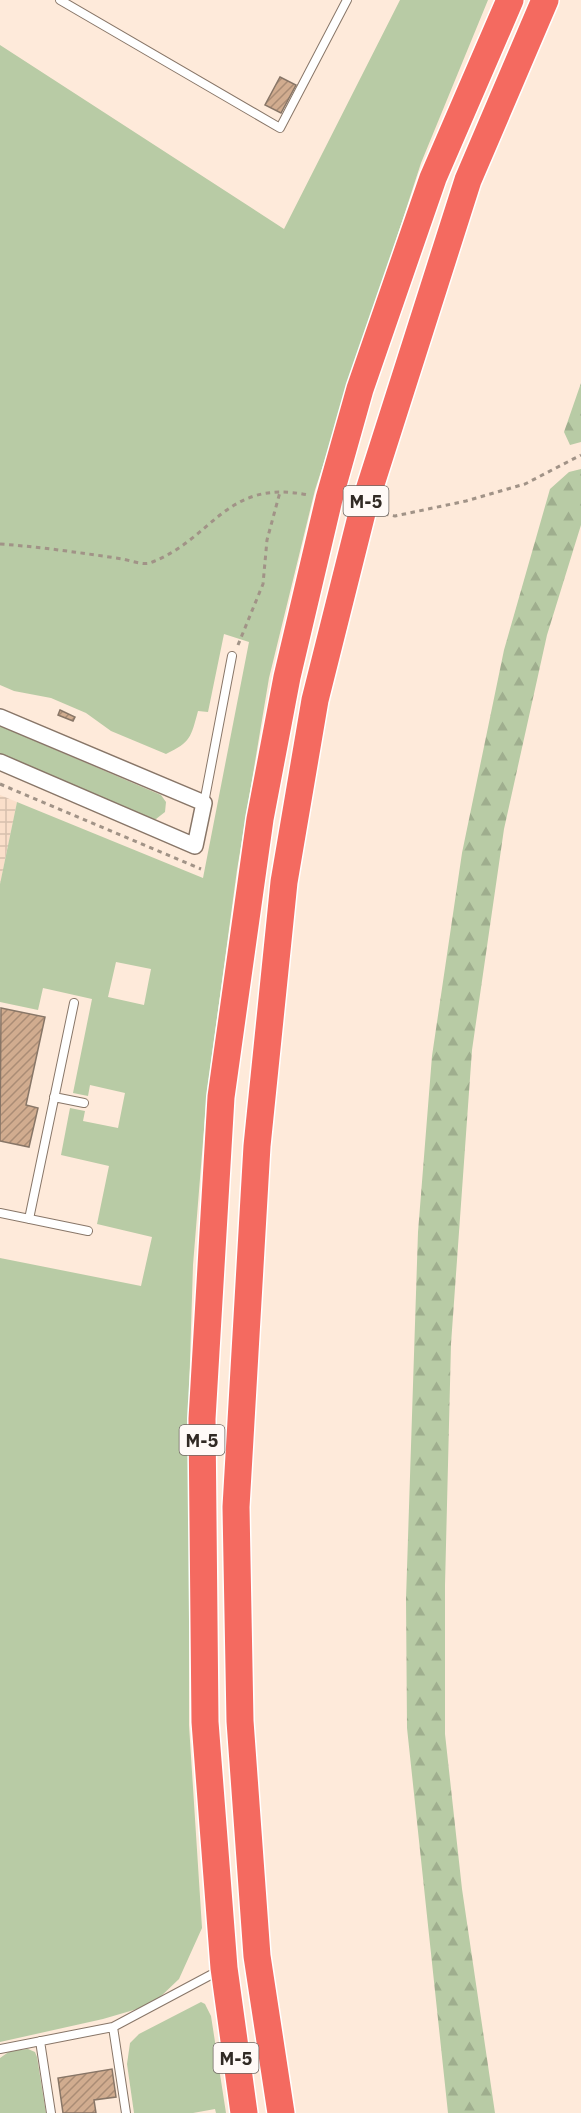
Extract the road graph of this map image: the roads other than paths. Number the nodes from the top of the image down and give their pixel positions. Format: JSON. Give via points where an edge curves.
{"nodes":[{"id":1,"x":60,"y":0,"type":"edge"},
{"id":2,"x":347,"y":0,"type":"edge"},
{"id":3,"x":510,"y":0,"type":"edge"},
{"id":4,"x":545,"y":0,"type":"edge"},
{"id":5,"x":232,"y":656,"type":"road end"},
{"id":6,"x":0,"y":717,"type":"edge"},
{"id":7,"x":0,"y":762,"type":"edge"},
{"id":8,"x":204,"y":803,"type":"junction"},
{"id":9,"x":74,"y":1003,"type":"dead end"},
{"id":10,"x":54,"y":1096,"type":"junction"},
{"id":11,"x":84,"y":1103,"type":"dead end"},
{"id":12,"x":0,"y":1213,"type":"edge"},
{"id":13,"x":29,"y":1218,"type":"junction"},
{"id":14,"x":88,"y":1231,"type":"dead end"},
{"id":15,"x":224,"y":1968,"type":"junction"},
{"id":16,"x":113,"y":2027,"type":"junction"},
{"id":17,"x":40,"y":2041,"type":"junction"},
{"id":18,"x":0,"y":2049,"type":"edge"},
{"id":19,"x":51,"y":2113,"type":"edge"},
{"id":20,"x":126,"y":2113,"type":"edge"},
{"id":21,"x":244,"y":2113,"type":"edge"},
{"id":22,"x":281,"y":2113,"type":"edge"}],
"edges":[{"from":1,"to":2,"type":"lane","via":[[280,128]]},
{"from":3,"to":15,"type":"highway","number":"М-5","via":[[433,178],[360,389],[328,499],[287,677],[260,819],[221,1097],[202,1419],[204,1722]]},
{"from":4,"to":22,"type":"highway","number":"М-5","via":[[468,180],[363,509],[315,700],[284,882],[257,1146],[237,1507],[240,1721],[251,1874],[257,1956]]},
{"from":5,"to":8,"type":"lane"},
{"from":6,"to":8,"type":"street"},
{"from":7,"to":8,"type":"street","via":[[195,846]]},
{"from":9,"to":10,"type":"lane"},
{"from":10,"to":11,"type":"lane"},
{"from":10,"to":13,"type":"lane"},
{"from":12,"to":13,"type":"lane"},
{"from":13,"to":14,"type":"lane"},
{"from":15,"to":16,"type":"lane"},
{"from":15,"to":21,"type":"highway","number":"М-5"},
{"from":16,"to":17,"type":"lane"},
{"from":16,"to":20,"type":"lane"},
{"from":17,"to":18,"type":"lane"},
{"from":17,"to":19,"type":"lane"}]}
